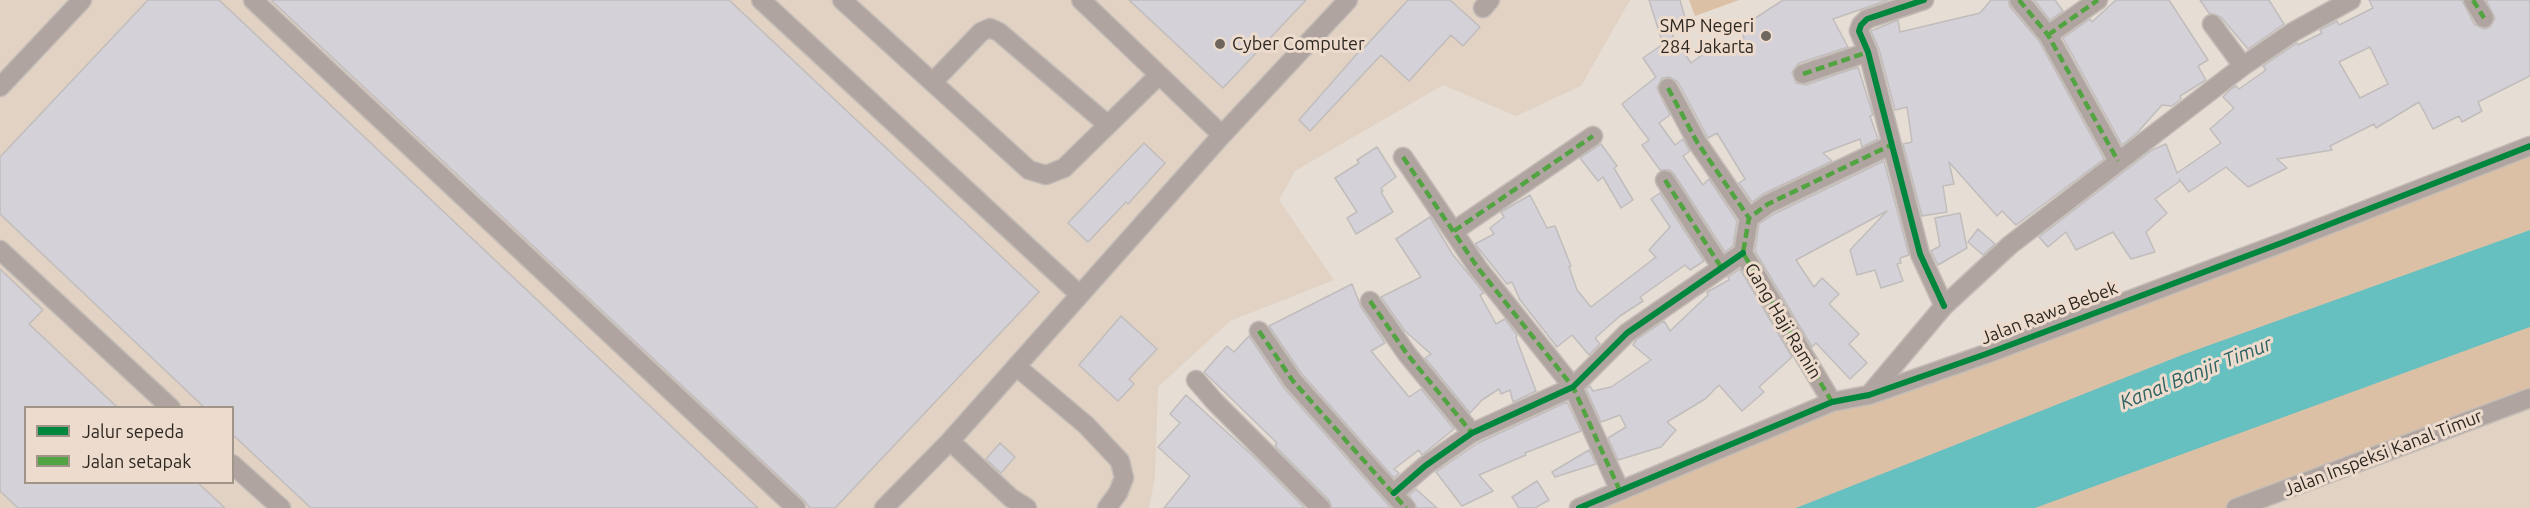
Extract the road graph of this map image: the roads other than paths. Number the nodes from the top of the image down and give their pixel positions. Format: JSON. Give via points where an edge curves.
{"nodes":[{"id":1,"x":82,"y":0,"type":"edge"},
{"id":2,"x":253,"y":0,"type":"edge"},
{"id":3,"x":761,"y":0,"type":"edge"},
{"id":4,"x":842,"y":0,"type":"edge"},
{"id":5,"x":1081,"y":0,"type":"edge"},
{"id":6,"x":1348,"y":0,"type":"edge"},
{"id":7,"x":1924,"y":0,"type":"edge"},
{"id":8,"x":2019,"y":0,"type":"edge"},
{"id":9,"x":2097,"y":0,"type":"edge"},
{"id":10,"x":2350,"y":0,"type":"edge"},
{"id":11,"x":2473,"y":0,"type":"edge"},
{"id":12,"x":2484,"y":18,"type":"dead end"},
{"id":13,"x":2212,"y":24,"type":"dead end"},
{"id":14,"x":2048,"y":35,"type":"junction"},
{"id":15,"x":1869,"y":52,"type":"junction"},
{"id":16,"x":2243,"y":66,"type":"junction"},
{"id":17,"x":1803,"y":74,"type":"dead end"},
{"id":18,"x":1159,"y":75,"type":"junction"},
{"id":19,"x":933,"y":82,"type":"junction"},
{"id":20,"x":0,"y":87,"type":"edge"},
{"id":21,"x":1668,"y":88,"type":"dead end"},
{"id":22,"x":1108,"y":125,"type":"junction"},
{"id":23,"x":1222,"y":135,"type":"junction"},
{"id":24,"x":1593,"y":136,"type":"dead end"},
{"id":25,"x":1891,"y":145,"type":"junction"},
{"id":26,"x":2530,"y":146,"type":"edge"},
{"id":27,"x":1403,"y":158,"type":"dead end"},
{"id":28,"x":2118,"y":161,"type":"junction"},
{"id":29,"x":1665,"y":180,"type":"dead end"},
{"id":30,"x":1749,"y":218,"type":"junction"},
{"id":31,"x":1454,"y":231,"type":"junction"},
{"id":32,"x":0,"y":250,"type":"edge"},
{"id":33,"x":1743,"y":253,"type":"junction"},
{"id":34,"x":1721,"y":267,"type":"junction"},
{"id":35,"x":1079,"y":294,"type":"junction"},
{"id":36,"x":1370,"y":301,"type":"dead end"},
{"id":37,"x":1944,"y":306,"type":"junction"},
{"id":38,"x":1259,"y":331,"type":"dead end"},
{"id":39,"x":1017,"y":367,"type":"junction"},
{"id":40,"x":1196,"y":381,"type":"dead end"},
{"id":41,"x":1573,"y":387,"type":"junction"},
{"id":42,"x":1869,"y":395,"type":"junction"},
{"id":43,"x":2530,"y":398,"type":"edge"},
{"id":44,"x":1832,"y":402,"type":"junction"},
{"id":45,"x":169,"y":406,"type":"edge"},
{"id":46,"x":1472,"y":433,"type":"junction"},
{"id":47,"x":950,"y":441,"type":"junction"},
{"id":48,"x":234,"y":466,"type":"edge"},
{"id":49,"x":1620,"y":491,"type":"junction"},
{"id":50,"x":1394,"y":494,"type":"junction"},
{"id":51,"x":280,"y":508,"type":"edge"},
{"id":52,"x":796,"y":508,"type":"edge"},
{"id":53,"x":884,"y":508,"type":"edge"},
{"id":54,"x":1027,"y":508,"type":"edge"},
{"id":55,"x":1107,"y":508,"type":"edge"},
{"id":56,"x":1322,"y":508,"type":"edge"},
{"id":57,"x":1406,"y":508,"type":"edge"},
{"id":58,"x":1579,"y":508,"type":"edge"},
{"id":59,"x":2236,"y":508,"type":"edge"}],
"edges":[{"from":1,"to":20,"type":"street"},
{"from":2,"to":52,"type":"street"},
{"from":3,"to":35,"type":"street"},
{"from":4,"to":19,"type":"street"},
{"from":5,"to":18,"type":"street"},
{"from":6,"to":23,"type":"street"},
{"from":7,"to":15,"type":"street","via":[[1867,19],[1859,31]]},
{"from":8,"to":14,"type":"street"},
{"from":9,"to":14,"type":"street"},
{"from":10,"to":16,"type":"street"},
{"from":11,"to":12,"type":"street"},
{"from":13,"to":16,"type":"street"},
{"from":14,"to":28,"type":"street"},
{"from":15,"to":17,"type":"street"},
{"from":15,"to":25,"type":"street"},
{"from":16,"to":28,"type":"street"},
{"from":18,"to":22,"type":"street"},
{"from":18,"to":23,"type":"street"},
{"from":19,"to":22,"type":"street","via":[[1029,170],[1046,175],[1064,168]]},
{"from":19,"to":22,"type":"street","via":[[981,32],[990,28]]},
{"from":21,"to":30,"type":"street","via":[[1696,142]]},
{"from":23,"to":35,"type":"street"},
{"from":24,"to":31,"type":"street"},
{"from":25,"to":30,"type":"street","via":[[1768,204]]},
{"from":25,"to":37,"type":"street","via":[[1920,254]]},
{"from":26,"to":42,"type":"street","name":"Jalan Rawa Bebek","via":[[2284,242]]},
{"from":27,"to":31,"type":"street"},
{"from":28,"to":37,"type":"street","via":[[2010,245]]},
{"from":29,"to":34,"type":"street"},
{"from":30,"to":33,"type":"street","name":"Gang Haji Ramin"},
{"from":31,"to":41,"type":"street","via":[[1478,268]]},
{"from":32,"to":45,"type":"street"},
{"from":33,"to":34,"type":"street"},
{"from":33,"to":44,"type":"street","name":"Gang Haji Ramin"},
{"from":34,"to":41,"type":"street","via":[[1627,333]]},
{"from":35,"to":39,"type":"street"},
{"from":36,"to":46,"type":"street","via":[[1407,354]]},
{"from":37,"to":42,"type":"street"},
{"from":38,"to":50,"type":"street","via":[[1293,381]]},
{"from":39,"to":47,"type":"street"},
{"from":39,"to":55,"type":"street","via":[[1086,425],[1120,461],[1124,478]]},
{"from":40,"to":56,"type":"street"},
{"from":41,"to":46,"type":"street"},
{"from":41,"to":49,"type":"street"},
{"from":42,"to":44,"type":"street","name":"Jalan Rawa Bebek"},
{"from":43,"to":59,"type":"street","name":"Jalan Inspeksi Kanal Timur"},
{"from":44,"to":49,"type":"street","name":"Jalan Rawa Bebek"},
{"from":46,"to":50,"type":"street"},
{"from":47,"to":53,"type":"street"},
{"from":47,"to":54,"type":"street"},
{"from":48,"to":51,"type":"street"},
{"from":49,"to":58,"type":"street","name":"Jalan Rawa Bebek"},
{"from":50,"to":57,"type":"street"}]}
